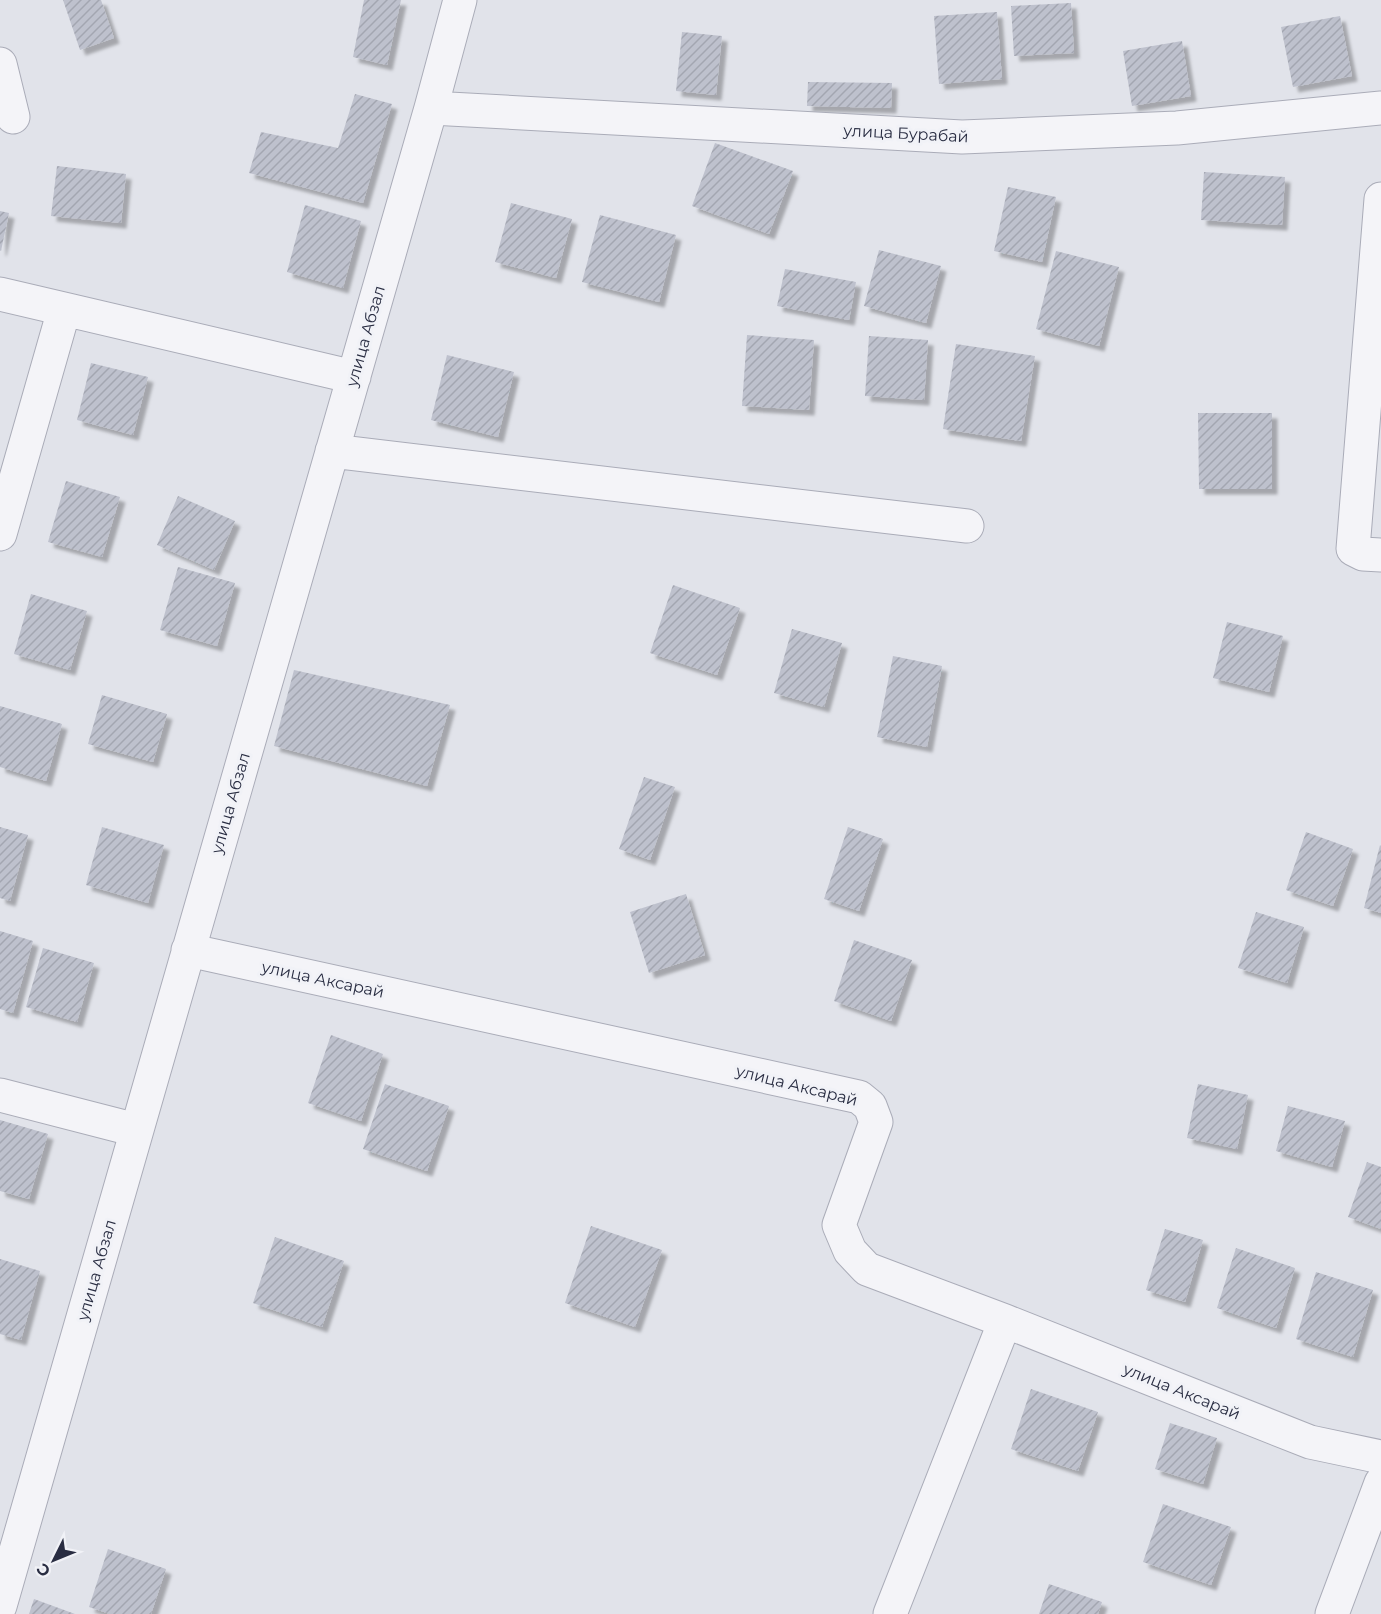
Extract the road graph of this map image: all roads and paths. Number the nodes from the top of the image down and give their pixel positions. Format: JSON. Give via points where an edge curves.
{"nodes":[{"id":1,"x":460,"y":0,"type":"edge"},
{"id":2,"x":0,"y":64,"type":"edge"},
{"id":3,"x":431,"y":108,"type":"junction"},
{"id":4,"x":1381,"y":108,"type":"edge"},
{"id":5,"x":13,"y":117,"type":"dead end"},
{"id":6,"x":1381,"y":200,"type":"edge"},
{"id":7,"x":0,"y":294,"type":"edge"},
{"id":8,"x":64,"y":309,"type":"junction"},
{"id":9,"x":354,"y":377,"type":"junction"},
{"id":10,"x":332,"y":452,"type":"junction"},
{"id":11,"x":967,"y":526,"type":"dead end"},
{"id":12,"x":0,"y":534,"type":"edge"},
{"id":13,"x":1372,"y":555,"type":"edge"},
{"id":14,"x":188,"y":950,"type":"junction"},
{"id":15,"x":0,"y":1095,"type":"edge"},
{"id":16,"x":136,"y":1130,"type":"junction"},
{"id":17,"x":1005,"y":1321,"type":"junction"},
{"id":18,"x":1381,"y":1457,"type":"edge"},
{"id":19,"x":1381,"y":1483,"type":"edge"},
{"id":20,"x":0,"y":1606,"type":"edge"},
{"id":21,"x":890,"y":1614,"type":"edge"},
{"id":22,"x":1332,"y":1614,"type":"edge"}],
"edges":[{"from":1,"to":3,"type":"street","name":"улица Абзал"},
{"from":2,"to":5,"type":"street"},
{"from":3,"to":4,"type":"street","name":"улица Бурабай","via":[[963,137],[1177,128]]},
{"from":3,"to":9,"type":"street","name":"улица Абзал"},
{"from":6,"to":13,"type":"street","via":[[1353,549]]},
{"from":7,"to":8,"type":"street"},
{"from":8,"to":9,"type":"street"},
{"from":8,"to":12,"type":"street"},
{"from":9,"to":10,"type":"street","name":"улица Абзал"},
{"from":10,"to":11,"type":"street"},
{"from":10,"to":14,"type":"street","name":"улица Абзал"},
{"from":14,"to":16,"type":"street","name":"улица Абзал"},
{"from":14,"to":17,"type":"street","name":"улица Аксарай","via":[[859,1097],[870,1107],[876,1122],[839,1225],[850,1251],[867,1269]]},
{"from":15,"to":16,"type":"street"},
{"from":16,"to":20,"type":"street","name":"улица Абзал"},
{"from":17,"to":18,"type":"street","name":"улица Аксарай","via":[[1310,1442]]},
{"from":17,"to":21,"type":"street"},
{"from":19,"to":22,"type":"street"}]}
